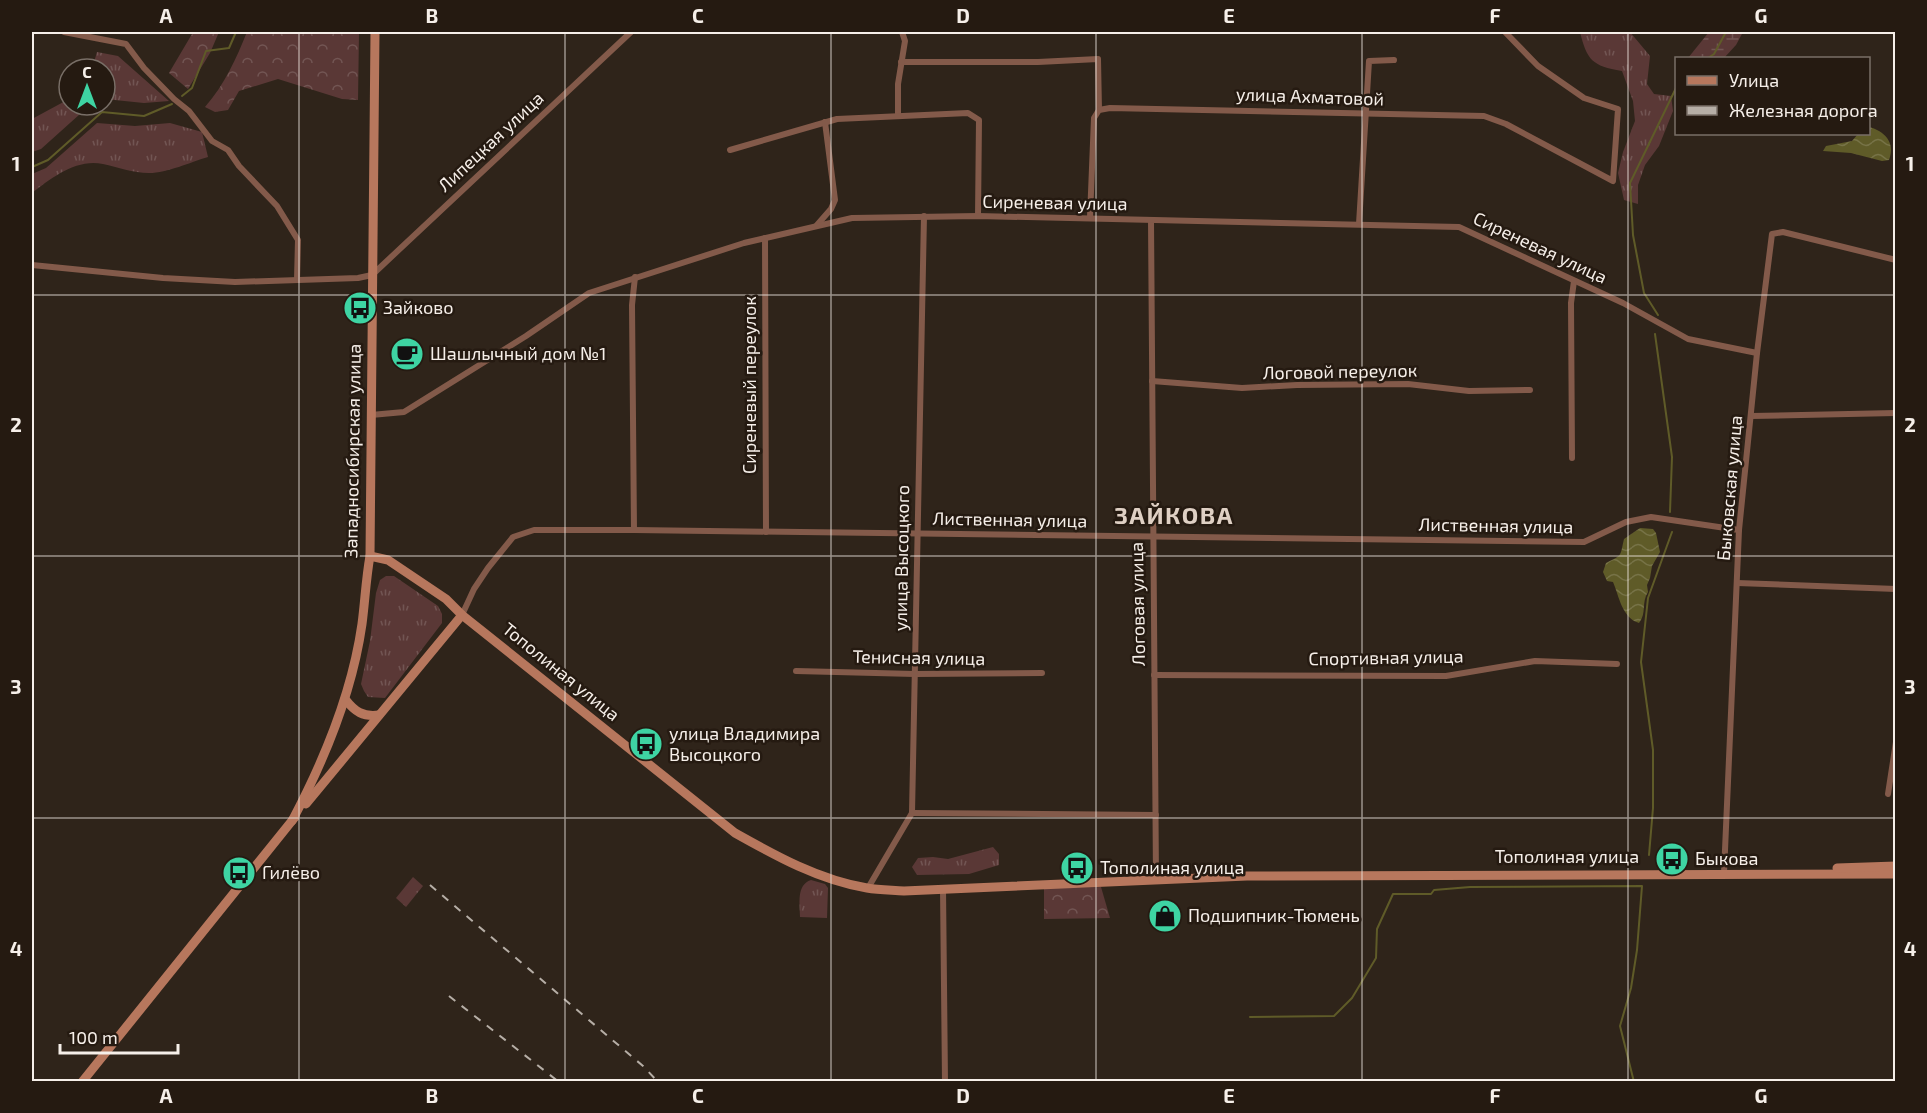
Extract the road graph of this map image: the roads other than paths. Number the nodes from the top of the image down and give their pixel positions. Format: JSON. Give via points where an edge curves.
{"nodes":[{"id":1,"x":64,"y":32,"type":"edge"},
{"id":2,"x":375,"y":32,"type":"edge"},
{"id":3,"x":631,"y":32,"type":"edge"},
{"id":4,"x":902,"y":32,"type":"edge"},
{"id":5,"x":1505,"y":32,"type":"edge"},
{"id":6,"x":1394,"y":60,"type":"dead end"},
{"id":7,"x":901,"y":62,"type":"junction"},
{"id":8,"x":1099,"y":111,"type":"junction"},
{"id":9,"x":898,"y":115,"type":"junction"},
{"id":10,"x":1365,"y":115,"type":"junction"},
{"id":11,"x":825,"y":122,"type":"junction"},
{"id":12,"x":730,"y":150,"type":"dead end"},
{"id":13,"x":924,"y":216,"type":"junction"},
{"id":14,"x":978,"y":216,"type":"junction"},
{"id":15,"x":1090,"y":217,"type":"junction"},
{"id":16,"x":1151,"y":220,"type":"junction"},
{"id":17,"x":1359,"y":224,"type":"junction"},
{"id":18,"x":817,"y":225,"type":"junction"},
{"id":19,"x":765,"y":238,"type":"junction"},
{"id":20,"x":1896,"y":260,"type":"edge"},
{"id":21,"x":32,"y":265,"type":"edge"},
{"id":22,"x":372,"y":275,"type":"junction"},
{"id":23,"x":635,"y":277,"type":"junction"},
{"id":24,"x":297,"y":280,"type":"junction"},
{"id":25,"x":1574,"y":280,"type":"junction"},
{"id":26,"x":1757,"y":353,"type":"junction"},
{"id":27,"x":1152,"y":381,"type":"junction"},
{"id":28,"x":1530,"y":390,"type":"dead end"},
{"id":29,"x":1896,"y":413,"type":"edge"},
{"id":30,"x":371,"y":415,"type":"junction"},
{"id":31,"x":1751,"y":416,"type":"junction"},
{"id":32,"x":1572,"y":458,"type":"dead end"},
{"id":33,"x":634,"y":530,"type":"junction"},
{"id":34,"x":1739,"y":530,"type":"junction"},
{"id":35,"x":766,"y":531,"type":"junction"},
{"id":36,"x":918,"y":534,"type":"junction"},
{"id":37,"x":1152,"y":537,"type":"junction"},
{"id":38,"x":370,"y":556,"type":"junction"},
{"id":39,"x":1737,"y":583,"type":"junction"},
{"id":40,"x":1896,"y":589,"type":"edge"},
{"id":41,"x":462,"y":615,"type":"junction"},
{"id":42,"x":1617,"y":664,"type":"dead end"},
{"id":43,"x":796,"y":671,"type":"dead end"},
{"id":44,"x":1042,"y":673,"type":"dead end"},
{"id":45,"x":915,"y":674,"type":"junction"},
{"id":46,"x":1154,"y":675,"type":"junction"},
{"id":47,"x":345,"y":699,"type":"junction"},
{"id":48,"x":379,"y":715,"type":"junction"},
{"id":49,"x":1896,"y":742,"type":"edge"},
{"id":50,"x":1888,"y":794,"type":"dead end"},
{"id":51,"x":912,"y":813,"type":"junction"},
{"id":52,"x":1156,"y":815,"type":"junction"},
{"id":53,"x":292,"y":821,"type":"junction"},
{"id":54,"x":1896,"y":866,"type":"edge"},
{"id":55,"x":1724,"y":873,"type":"junction"},
{"id":56,"x":1802,"y":873,"type":"junction"},
{"id":57,"x":1896,"y":874,"type":"edge"},
{"id":58,"x":1156,"y":879,"type":"junction"},
{"id":59,"x":868,"y":888,"type":"junction"},
{"id":60,"x":943,"y":888,"type":"junction"},
{"id":61,"x":82,"y":1082,"type":"edge"},
{"id":62,"x":945,"y":1082,"type":"edge"}],
"edges":[{"from":1,"to":24,"type":"street","via":[[126,45],[212,141],[228,150],[277,206],[298,240]]},
{"from":2,"to":22,"type":"main road","name":"Западносибирская улица"},
{"from":3,"to":22,"type":"street","name":"Липецкая улица"},
{"from":4,"to":7,"type":"street","via":[[905,41]]},
{"from":5,"to":10,"type":"street","name":"улица Ахматовой","via":[[1538,66],[1584,98],[1618,108],[1613,182],[1484,116]]},
{"from":6,"to":10,"type":"street","via":[[1369,61]]},
{"from":7,"to":8,"type":"street","via":[[1098,59]]},
{"from":7,"to":9,"type":"street"},
{"from":8,"to":10,"type":"street","name":"улица Ахматовой","via":[[1194,109]]},
{"from":8,"to":15,"type":"street","via":[[1094,118]]},
{"from":9,"to":11,"type":"street"},
{"from":9,"to":14,"type":"street","via":[[968,113],[979,120]]},
{"from":10,"to":17,"type":"street"},
{"from":11,"to":12,"type":"street"},
{"from":11,"to":18,"type":"street","via":[[835,200]]},
{"from":13,"to":14,"type":"street","name":"Сиреневая улица"},
{"from":13,"to":18,"type":"street","name":"Сиреневая улица","via":[[852,218]]},
{"from":13,"to":36,"type":"street","name":"улица Высоцкого"},
{"from":14,"to":15,"type":"street","name":"Сиреневая улица"},
{"from":15,"to":16,"type":"street","name":"Сиреневая улица"},
{"from":16,"to":17,"type":"street","name":"Сиреневая улица"},
{"from":16,"to":27,"type":"street","name":"Логовая улица"},
{"from":17,"to":25,"type":"street","name":"Сиреневая улица","via":[[1459,227]]},
{"from":18,"to":19,"type":"street","name":"Сиреневая улица"},
{"from":19,"to":23,"type":"street","name":"Сиреневая улица"},
{"from":19,"to":35,"type":"street","name":"Сиреневый переулок"},
{"from":20,"to":26,"type":"street","name":"Быковская улица","via":[[1783,232],[1772,234]]},
{"from":21,"to":24,"type":"street","via":[[163,278]]},
{"from":22,"to":24,"type":"street"},
{"from":22,"to":30,"type":"main road","name":"Западносибирская улица"},
{"from":23,"to":30,"type":"street","name":"Сиреневая улица","via":[[589,293],[404,412]]},
{"from":23,"to":33,"type":"street"},
{"from":25,"to":26,"type":"street","name":"Сиреневая улица","via":[[1688,339]]},
{"from":25,"to":32,"type":"street"},
{"from":26,"to":31,"type":"street","name":"Быковская улица"},
{"from":27,"to":28,"type":"street","name":"Логовой переулок","via":[[1242,388],[1408,384],[1469,391]]},
{"from":27,"to":37,"type":"street","name":"Логовая улица"},
{"from":29,"to":31,"type":"street"},
{"from":30,"to":38,"type":"main road","name":"Западносибирская улица"},
{"from":31,"to":34,"type":"street","name":"Быковская улица"},
{"from":33,"to":35,"type":"street","name":"Лиственная улица"},
{"from":33,"to":41,"type":"street","name":"Лиственная улица","via":[[534,530],[513,537],[474,589]]},
{"from":34,"to":37,"type":"street","name":"Лиственная улица","via":[[1651,518],[1626,522],[1584,542]]},
{"from":34,"to":39,"type":"street","name":"Быковская улица"},
{"from":35,"to":36,"type":"street","name":"Лиственная улица"},
{"from":36,"to":37,"type":"street","name":"Лиственная улица"},
{"from":36,"to":45,"type":"street","name":"улица Высоцкого"},
{"from":37,"to":46,"type":"street","name":"Логовая улица"},
{"from":38,"to":41,"type":"main road","name":"Тополиная улица","via":[[388,560],[446,599]]},
{"from":38,"to":47,"type":"main road","name":"Западносибирская улица","via":[[362,625]]},
{"from":39,"to":40,"type":"street"},
{"from":39,"to":55,"type":"street","name":"Быковская улица"},
{"from":41,"to":48,"type":"main road"},
{"from":41,"to":59,"type":"main road","name":"Тополиная улица","via":[[735,833],[784,860]]},
{"from":42,"to":46,"type":"street","name":"Спортивная улица","via":[[1535,661],[1446,676]]},
{"from":43,"to":45,"type":"street","name":"Тенисная улица"},
{"from":44,"to":45,"type":"street","name":"Тенисная улица"},
{"from":45,"to":51,"type":"street","name":"улица Высоцкого"},
{"from":46,"to":52,"type":"street","name":"Логовая улица"},
{"from":47,"to":48,"type":"main road","via":[[353,710],[366,717]]},
{"from":47,"to":53,"type":"main road","name":"Западносибирская улица","via":[[313,782]]},
{"from":48,"to":53,"type":"main road"},
{"from":49,"to":50,"type":"street"},
{"from":51,"to":52,"type":"street"},
{"from":51,"to":59,"type":"street","name":"улица Высоцкого"},
{"from":52,"to":58,"type":"street","name":"Логовая улица"},
{"from":53,"to":61,"type":"main road"},
{"from":54,"to":56,"type":"main road"},
{"from":55,"to":56,"type":"main road","name":"Тополиная улица"},
{"from":55,"to":58,"type":"main road","name":"Тополиная улица"},
{"from":56,"to":57,"type":"main road","name":"Тополиная улица"},
{"from":58,"to":60,"type":"main road","name":"Тополиная улица"},
{"from":59,"to":60,"type":"main road","name":"Тополиная улица"},
{"from":60,"to":62,"type":"street"}]}
